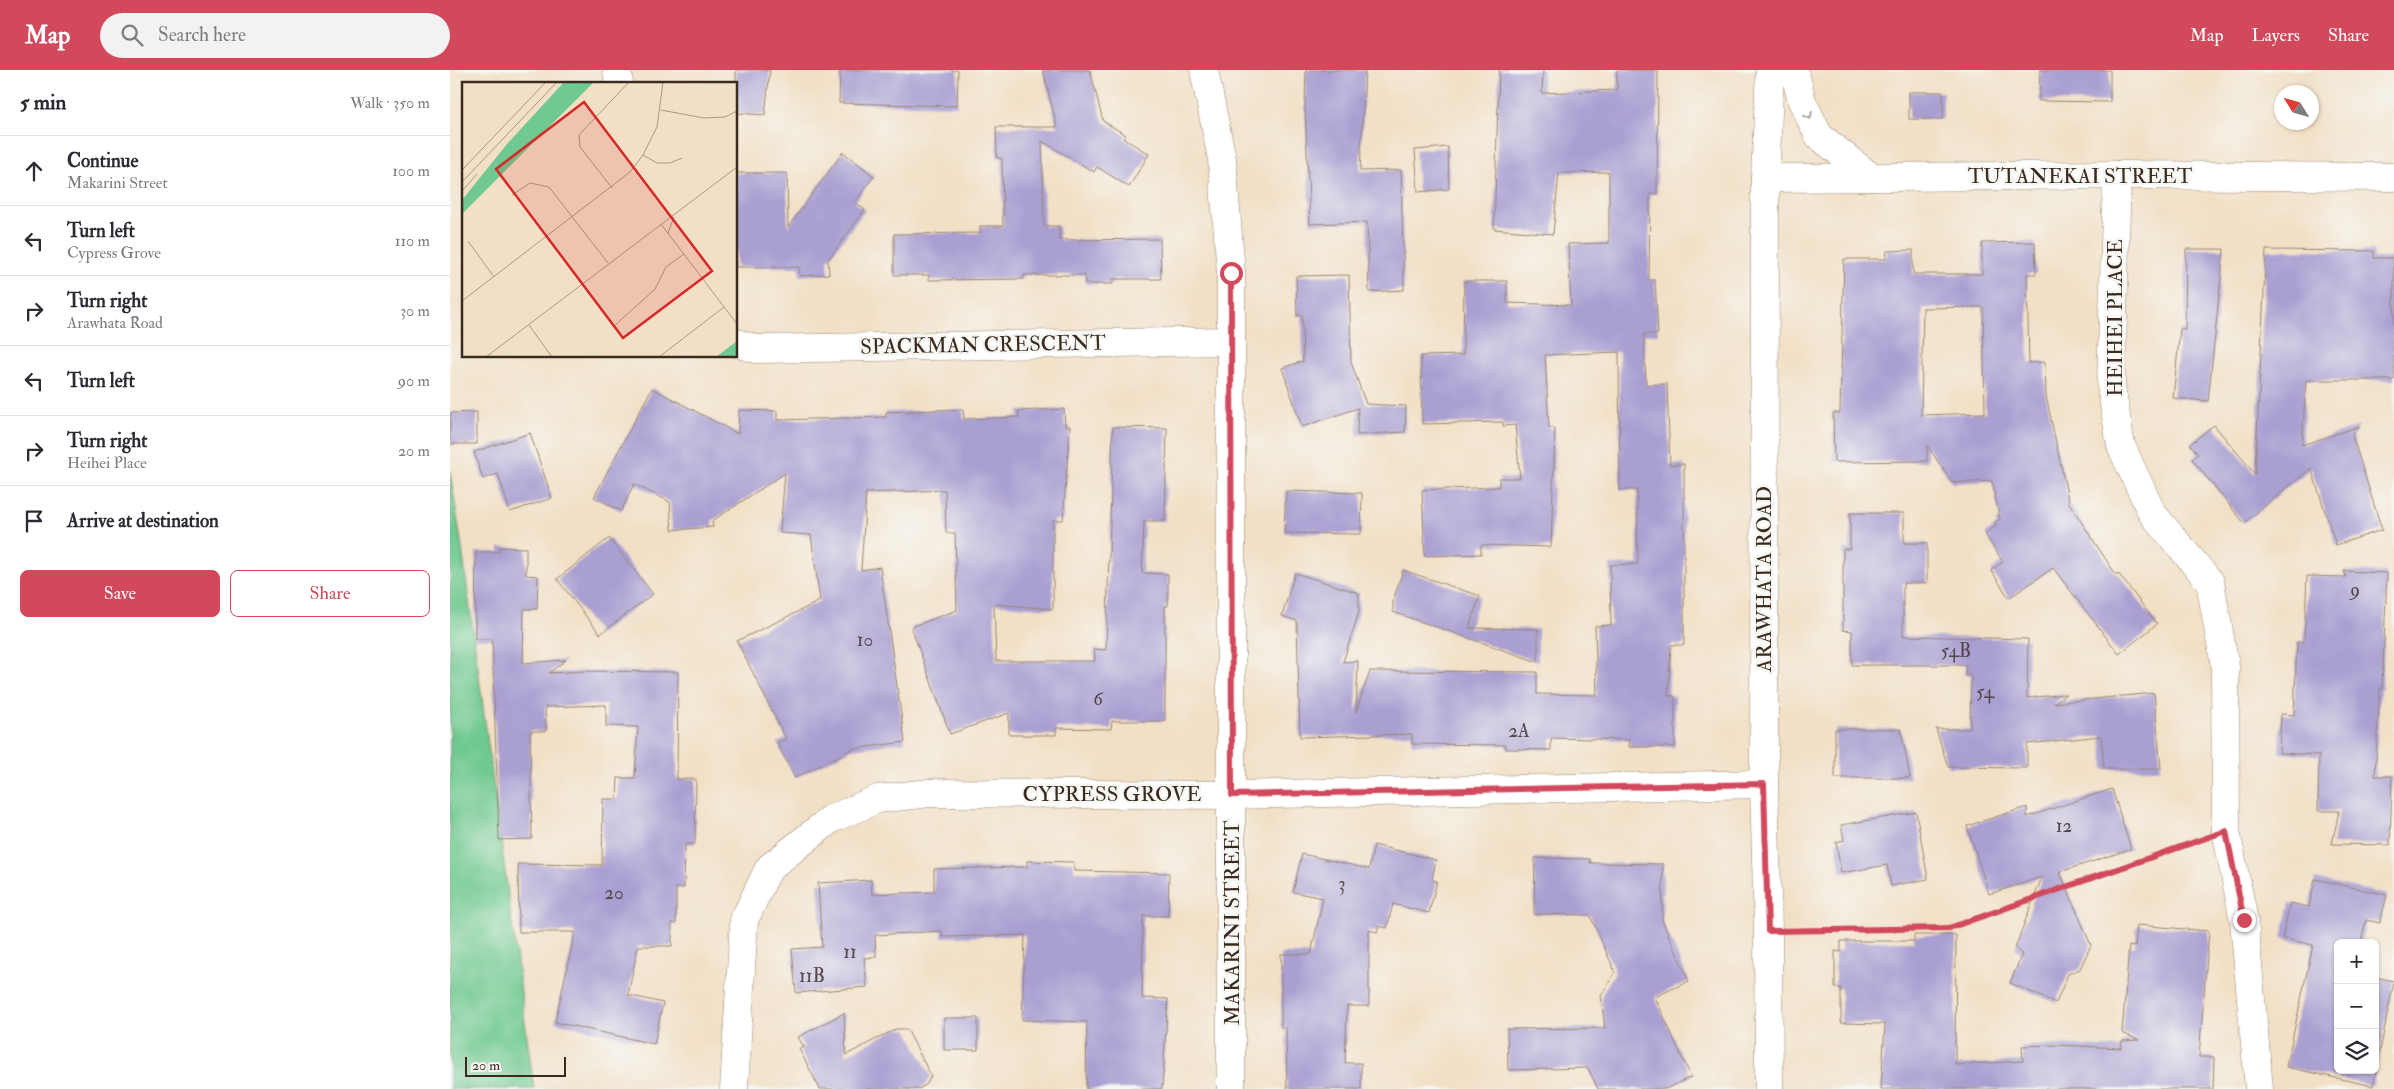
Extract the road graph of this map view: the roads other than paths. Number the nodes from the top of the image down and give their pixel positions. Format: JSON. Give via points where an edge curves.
{"nodes":[{"id":1,"x":1204,"y":70,"type":"edge"},
{"id":2,"x":1770,"y":70,"type":"edge"},
{"id":3,"x":1794,"y":70,"type":"edge"},
{"id":4,"x":2116,"y":175,"type":"junction"},
{"id":5,"x":2394,"y":176,"type":"edge"},
{"id":6,"x":1871,"y":177,"type":"junction"},
{"id":7,"x":1765,"y":178,"type":"junction"},
{"id":8,"x":1231,"y":341,"type":"junction"},
{"id":9,"x":738,"y":344,"type":"edge"},
{"id":10,"x":1764,"y":784,"type":"junction"},
{"id":11,"x":1232,"y":795,"type":"junction"},
{"id":12,"x":734,"y":1089,"type":"edge"},
{"id":13,"x":1231,"y":1089,"type":"edge"},
{"id":14,"x":1769,"y":1089,"type":"edge"},
{"id":15,"x":2259,"y":1089,"type":"edge"}],
"edges":[{"from":1,"to":8,"type":"street","name":"MAKARINI STREET","via":[[1222,159],[1231,273]]},
{"from":2,"to":7,"type":"street","name":"ARAWHATA ROAD"},
{"from":3,"to":6,"type":"street","one_way":true,"via":[[1802,101],[1819,136]]},
{"from":4,"to":5,"type":"street","name":"TUTANEKAI STREET"},
{"from":4,"to":6,"type":"street","name":"TUTANEKAI STREET"},
{"from":4,"to":15,"type":"street","name":"HEIHEI PLACE","via":[[2111,386],[2121,446],[2152,513],[2210,582],[2225,666],[2226,831],[2244,920]]},
{"from":6,"to":7,"type":"street","name":"TUTANEKAI STREET"},
{"from":7,"to":10,"type":"street","name":"ARAWHATA ROAD"},
{"from":8,"to":9,"type":"street","name":"SPACKMAN CRESCENT","via":[[756,350]]},
{"from":8,"to":11,"type":"street","name":"MAKARINI STREET"},
{"from":10,"to":11,"type":"street","name":"CYPRESS GROVE"},
{"from":10,"to":14,"type":"street","name":"ARAWHATA ROAD"},
{"from":11,"to":12,"type":"street","name":"CYPRESS GROVE","via":[[929,793],[878,799],[831,820],[769,868],[744,920]]},
{"from":11,"to":13,"type":"street","name":"MAKARINI STREET"}]}
